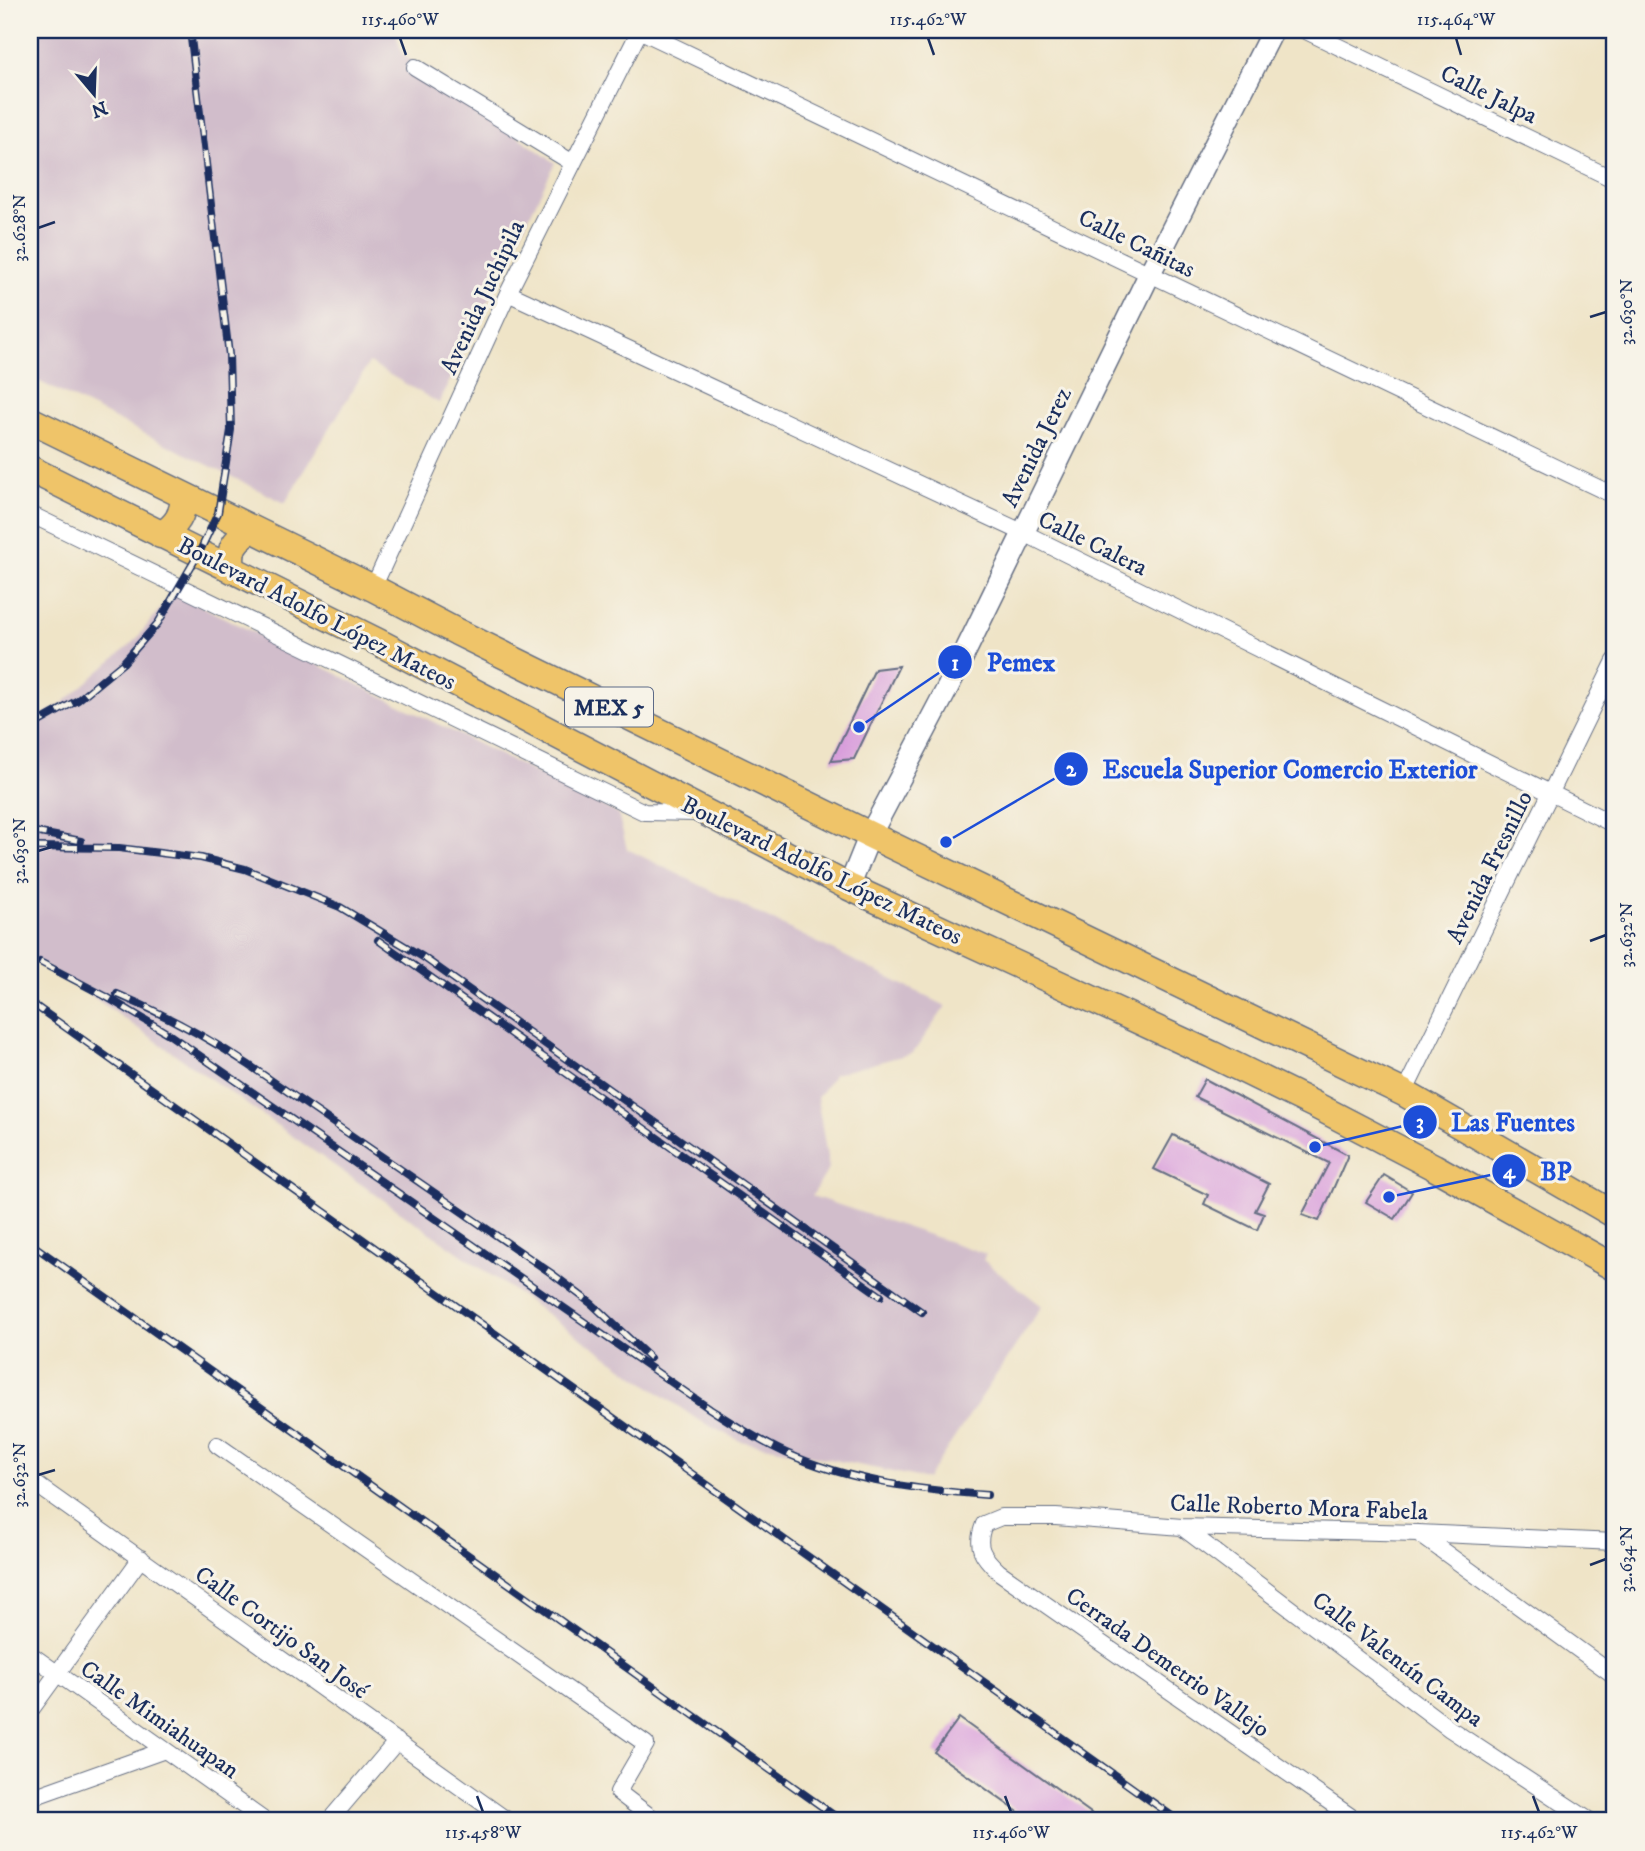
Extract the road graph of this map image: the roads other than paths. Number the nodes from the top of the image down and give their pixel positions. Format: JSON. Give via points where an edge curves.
{"nodes":[{"id":1,"x":640,"y":30,"type":"edge"},
{"id":2,"x":1273,"y":30,"type":"edge"},
{"id":3,"x":1304,"y":30,"type":"edge"},
{"id":4,"x":415,"y":67,"type":"dead end"},
{"id":5,"x":573,"y":163,"type":"junction"},
{"id":6,"x":1615,"y":180,"type":"edge"},
{"id":7,"x":1149,"y":275,"type":"junction"},
{"id":8,"x":508,"y":293,"type":"junction"},
{"id":9,"x":30,"y":420,"type":"edge"},
{"id":10,"x":30,"y":470,"type":"edge"},
{"id":11,"x":184,"y":496,"type":"junction"},
{"id":12,"x":1615,"y":496,"type":"edge"},
{"id":13,"x":30,"y":514,"type":"edge"},
{"id":14,"x":251,"y":529,"type":"junction"},
{"id":15,"x":1024,"y":533,"type":"junction"},
{"id":16,"x":161,"y":535,"type":"junction"},
{"id":17,"x":232,"y":570,"type":"junction"},
{"id":18,"x":373,"y":588,"type":"junction"},
{"id":19,"x":1615,"y":661,"type":"edge"},
{"id":20,"x":1550,"y":793,"type":"junction"},
{"id":21,"x":706,"y":813,"type":"junction"},
{"id":22,"x":1615,"y":825,"type":"edge"},
{"id":23,"x":870,"y":835,"type":"junction"},
{"id":24,"x":849,"y":887,"type":"junction"},
{"id":25,"x":1404,"y":1093,"type":"junction"},
{"id":26,"x":1615,"y":1216,"type":"edge"},
{"id":27,"x":1615,"y":1268,"type":"edge"},
{"id":28,"x":217,"y":1445,"type":"dead end"},
{"id":29,"x":30,"y":1480,"type":"edge"},
{"id":30,"x":984,"y":1524,"type":"joint"},
{"id":31,"x":1182,"y":1527,"type":"junction"},
{"id":32,"x":1418,"y":1533,"type":"junction"},
{"id":33,"x":1615,"y":1542,"type":"edge"},
{"id":34,"x":141,"y":1558,"type":"junction"},
{"id":35,"x":30,"y":1654,"type":"edge"},
{"id":36,"x":57,"y":1673,"type":"junction"},
{"id":37,"x":1615,"y":1676,"type":"edge"},
{"id":38,"x":30,"y":1711,"type":"edge"},
{"id":39,"x":397,"y":1741,"type":"junction"},
{"id":40,"x":165,"y":1750,"type":"junction"},
{"id":41,"x":30,"y":1798,"type":"edge"},
{"id":42,"x":265,"y":1821,"type":"edge"},
{"id":43,"x":329,"y":1821,"type":"edge"},
{"id":44,"x":508,"y":1821,"type":"edge"},
{"id":45,"x":656,"y":1821,"type":"edge"},
{"id":46,"x":1357,"y":1821,"type":"edge"},
{"id":47,"x":1590,"y":1821,"type":"edge"}],
"edges":[{"from":1,"to":5,"type":"street","name":"Avenida Juchipila"},
{"from":1,"to":7,"type":"street","name":"Calle Cañitas"},
{"from":2,"to":7,"type":"street","name":"Avenida Jerez"},
{"from":3,"to":6,"type":"street","name":"Calle Jalpa"},
{"from":4,"to":5,"type":"street"},
{"from":5,"to":8,"type":"street","name":"Avenida Juchipila"},
{"from":7,"to":12,"type":"street","name":"Calle Cañitas"},
{"from":7,"to":15,"type":"street","name":"Avenida Jerez"},
{"from":8,"to":15,"type":"street","name":"Calle Calera"},
{"from":8,"to":18,"type":"street","name":"Avenida Juchipila"},
{"from":9,"to":11,"type":"main road","name":"Boulevard Adolfo López Mateos","number":"MEX 5"},
{"from":10,"to":16,"type":"main road","name":"Boulevard Adolfo López Mateos","number":"MEX 5"},
{"from":11,"to":14,"type":"main road","name":"Boulevard Adolfo López Mateos","number":"MEX 5"},
{"from":11,"to":16,"type":"main road","via":[[179,519]]},
{"from":13,"to":21,"type":"street","via":[[644,812]]},
{"from":14,"to":17,"type":"main road","via":[[233,546]]},
{"from":14,"to":18,"type":"main road","name":"Boulevard Adolfo López Mateos","number":"MEX 5"},
{"from":15,"to":20,"type":"street","name":"Calle Calera"},
{"from":15,"to":23,"type":"street","name":"Avenida Jerez"},
{"from":16,"to":17,"type":"main road","name":"Boulevard Adolfo López Mateos","number":"MEX 5"},
{"from":17,"to":21,"type":"main road","name":"Boulevard Adolfo López Mateos","number":"MEX 5"},
{"from":18,"to":23,"type":"main road","name":"Boulevard Adolfo López Mateos","number":"MEX 5"},
{"from":19,"to":20,"type":"street","name":"Avenida Fresnillo"},
{"from":20,"to":22,"type":"street","name":"Calle Calera"},
{"from":20,"to":25,"type":"street","name":"Avenida Fresnillo"},
{"from":21,"to":24,"type":"main road","name":"Boulevard Adolfo López Mateos","number":"MEX 5"},
{"from":23,"to":24,"type":"street","name":"Avenida Jerez"},
{"from":23,"to":25,"type":"main road","name":"Boulevard Adolfo López Mateos","number":"MEX 5"},
{"from":24,"to":27,"type":"main road","name":"Boulevard Adolfo López Mateos","number":"MEX 5","via":[[1290,1093]]},
{"from":25,"to":26,"type":"main road","name":"Boulevard Adolfo López Mateos","number":"MEX 5"},
{"from":28,"to":45,"type":"street","via":[[646,1744],[618,1792]]},
{"from":29,"to":34,"type":"street","name":"Calle Cortijo San José"},
{"from":30,"to":31,"type":"street","name":"Calle Roberto Mora Fabela","via":[[1001,1517],[1034,1516]]},
{"from":30,"to":46,"type":"street","name":"Cerrada Demetrio Vallejo","via":[[981,1550],[999,1572]]},
{"from":31,"to":32,"type":"street","name":"Calle Roberto Mora Fabela"},
{"from":31,"to":47,"type":"street","name":"Calle Valentín Campa","via":[[1450,1729]]},
{"from":32,"to":33,"type":"street","name":"Calle Roberto Mora Fabela"},
{"from":32,"to":37,"type":"street"},
{"from":34,"to":36,"type":"street"},
{"from":34,"to":39,"type":"street","name":"Calle Cortijo San José"},
{"from":35,"to":36,"type":"street","name":"Calle Mimiahuapan"},
{"from":36,"to":38,"type":"street"},
{"from":36,"to":40,"type":"street","name":"Calle Mimiahuapan"},
{"from":39,"to":43,"type":"street"},
{"from":39,"to":44,"type":"street","name":"Calle Cortijo San José"},
{"from":40,"to":41,"type":"street"},
{"from":40,"to":42,"type":"street","name":"Calle Mimiahuapan"}]}
